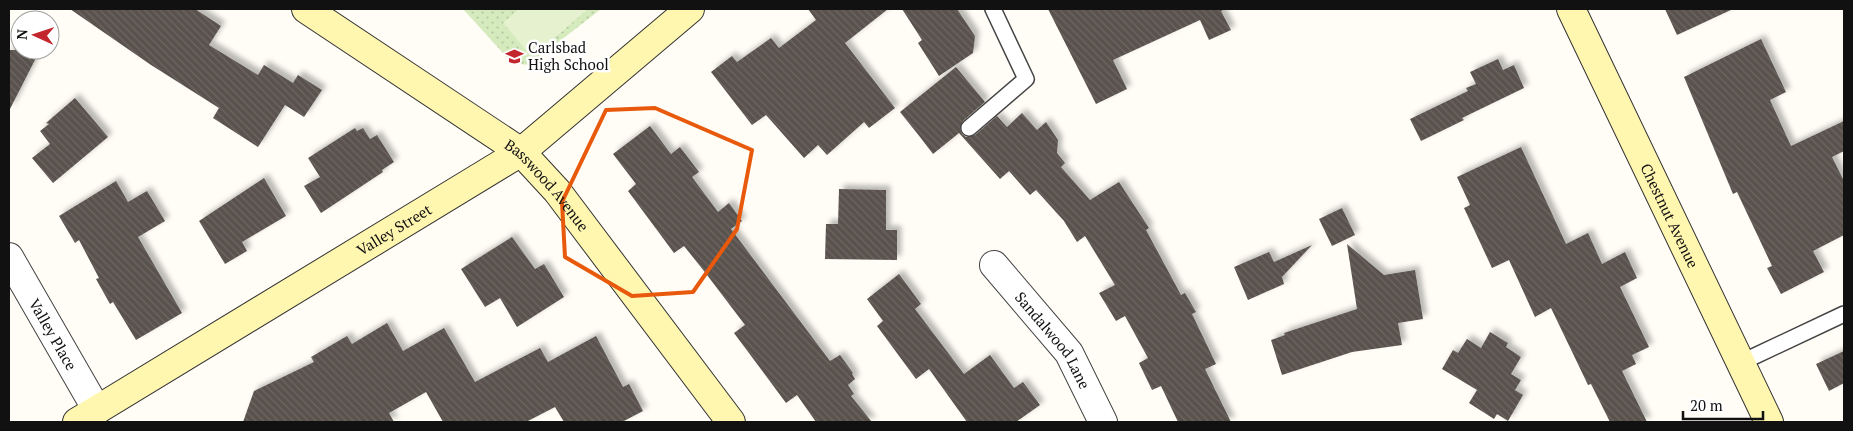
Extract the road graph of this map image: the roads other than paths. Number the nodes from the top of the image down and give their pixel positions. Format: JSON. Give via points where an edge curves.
{"nodes":[{"id":1,"x":306,"y":9,"type":"edge"},
{"id":2,"x":690,"y":9,"type":"edge"},
{"id":3,"x":993,"y":9,"type":"edge"},
{"id":4,"x":1571,"y":9,"type":"edge"},
{"id":5,"x":969,"y":128,"type":"dead end"},
{"id":6,"x":521,"y":152,"type":"junction"},
{"id":7,"x":9,"y":257,"type":"edge"},
{"id":8,"x":994,"y":265,"type":"dead end"},
{"id":9,"x":1844,"y":314,"type":"edge"},
{"id":10,"x":1740,"y":363,"type":"junction"},
{"id":11,"x":87,"y":416,"type":"edge"},
{"id":12,"x":731,"y":422,"type":"edge"},
{"id":13,"x":1103,"y":422,"type":"edge"},
{"id":14,"x":1769,"y":422,"type":"edge"}],
"edges":[{"from":1,"to":6,"type":"street","name":"Basswood Avenue"},
{"from":2,"to":6,"type":"street","name":"Valley Street"},
{"from":3,"to":5,"type":"lane","via":[[1026,79]]},
{"from":4,"to":10,"type":"street","name":"Chestnut Avenue"},
{"from":6,"to":11,"type":"street","name":"Valley Street"},
{"from":6,"to":12,"type":"street","name":"Basswood Avenue","via":[[557,191]]},
{"from":7,"to":11,"type":"street","name":"Valley Place"},
{"from":8,"to":13,"type":"street","name":"Sandalwood Lane","via":[[1069,353]]},
{"from":9,"to":10,"type":"lane"},
{"from":10,"to":14,"type":"street","name":"Chestnut Avenue"}]}
